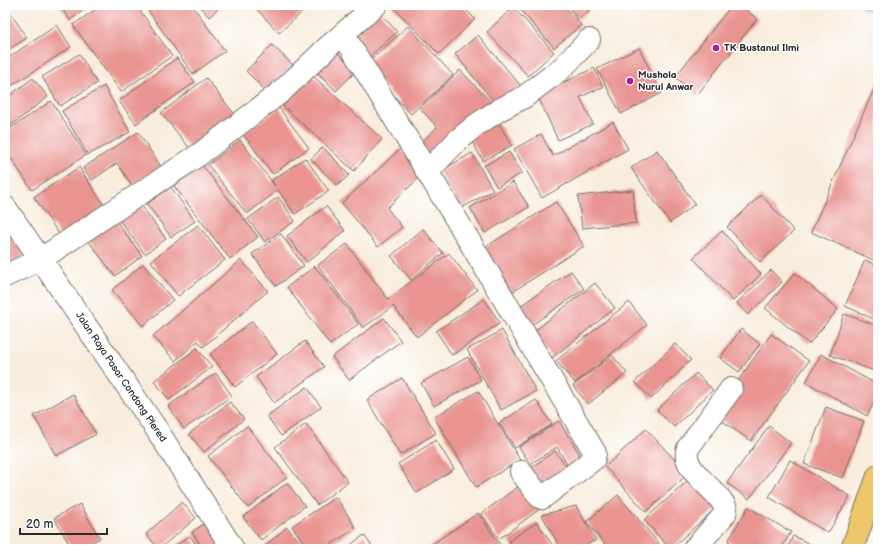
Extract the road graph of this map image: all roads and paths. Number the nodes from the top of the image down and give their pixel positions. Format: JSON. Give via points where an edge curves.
{"nodes":[{"id":1,"x":376,"y":5,"type":"edge"},
{"id":2,"x":343,"y":34,"type":"junction"},
{"id":3,"x":589,"y":40,"type":"dead end"},
{"id":4,"x":427,"y":172,"type":"junction"},
{"id":5,"x":5,"y":207,"type":"edge"},
{"id":6,"x":41,"y":259,"type":"junction"},
{"id":7,"x":5,"y":276,"type":"edge"},
{"id":8,"x":731,"y":389,"type":"dead end"},
{"id":9,"x":521,"y":472,"type":"dead end"},
{"id":10,"x":878,"y":476,"type":"edge"},
{"id":11,"x":233,"y":549,"type":"edge"},
{"id":12,"x":694,"y":549,"type":"edge"},
{"id":13,"x":852,"y":549,"type":"edge"}],
"edges":[{"from":1,"to":2,"type":"street"},
{"from":2,"to":4,"type":"street"},
{"from":2,"to":6,"type":"street","via":[[282,91],[200,154]]},
{"from":3,"to":4,"type":"street","via":[[561,69],[530,92],[476,125]]},
{"from":4,"to":9,"type":"street","via":[[595,454],[594,459],[542,498]]},
{"from":5,"to":6,"type":"street","name":"Jalan Raya Pasar Condong Plered"},
{"from":6,"to":7,"type":"street"},
{"from":6,"to":11,"type":"street","name":"Jalan Raya Pasar Condong Plered","via":[[157,430]]},
{"from":8,"to":12,"type":"street","via":[[686,453],[696,474],[722,500],[726,509],[722,518]]},
{"from":10,"to":13,"type":"highway"}]}
